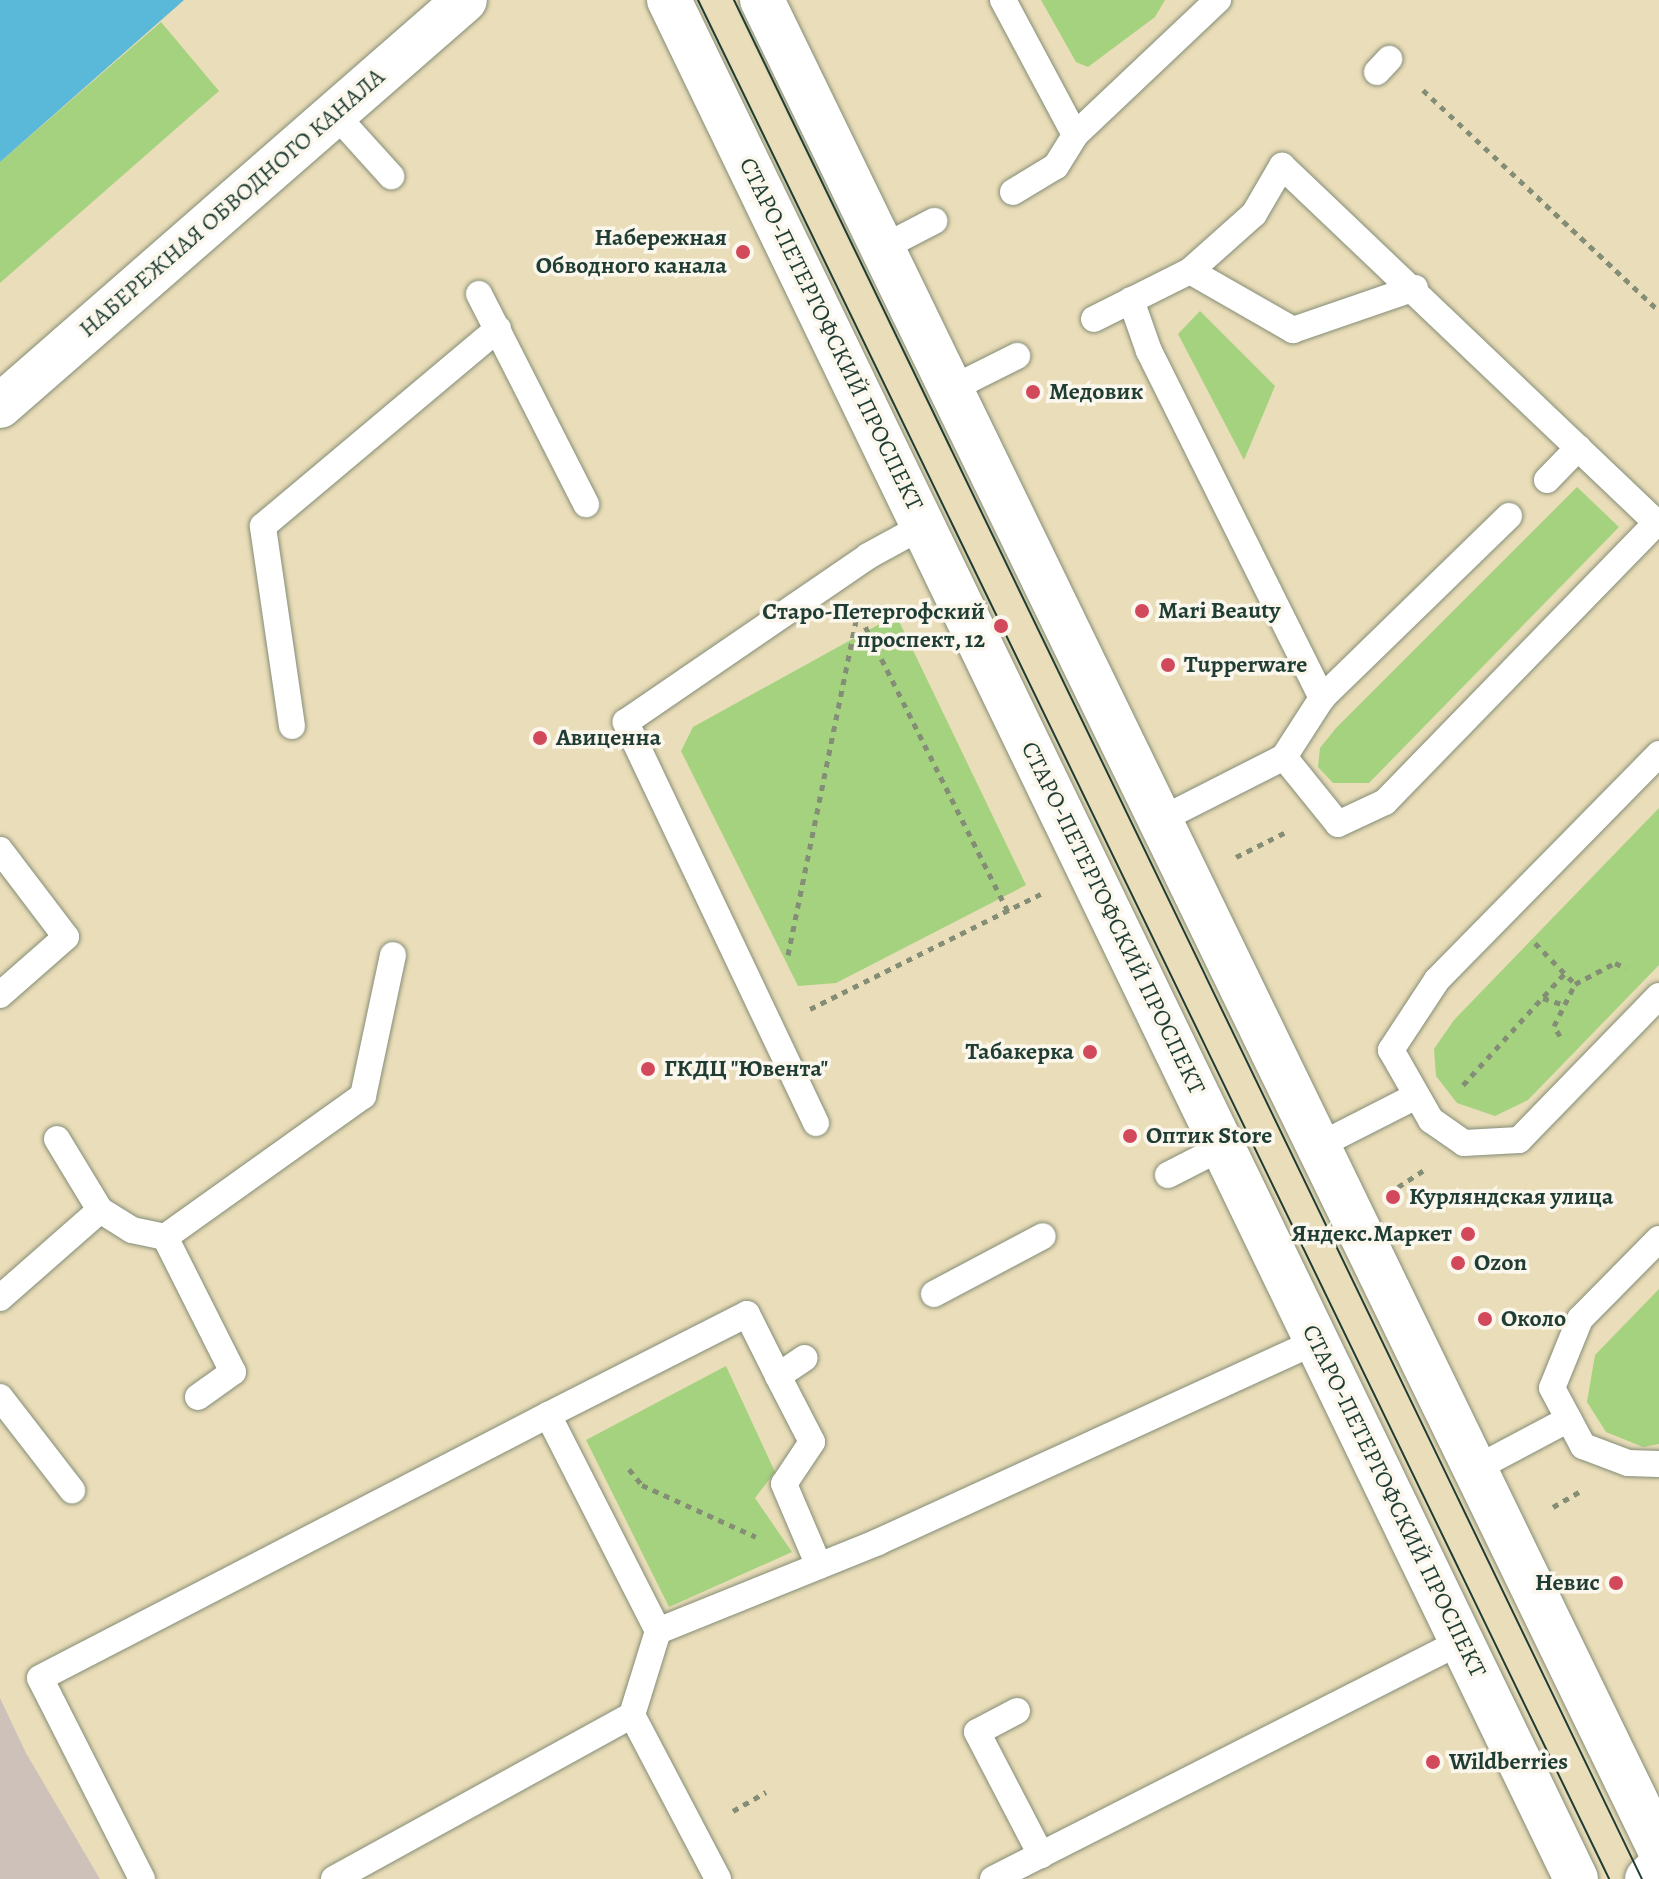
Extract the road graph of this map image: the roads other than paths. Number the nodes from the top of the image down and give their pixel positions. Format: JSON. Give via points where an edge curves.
{"nodes":[{"id":1,"x":465,"y":0,"type":"edge"},
{"id":2,"x":669,"y":0,"type":"edge"},
{"id":3,"x":762,"y":0,"type":"edge"},
{"id":4,"x":1003,"y":0,"type":"edge"},
{"id":5,"x":1218,"y":0,"type":"edge"},
{"id":6,"x":335,"y":114,"type":"junction"},
{"id":7,"x":1075,"y":135,"type":"junction"},
{"id":8,"x":391,"y":176,"type":"dead end"},
{"id":9,"x":1013,"y":192,"type":"dead end"},
{"id":10,"x":934,"y":221,"type":"dead end"},
{"id":11,"x":882,"y":248,"type":"junction"},
{"id":12,"x":1190,"y":271,"type":"junction"},
{"id":13,"x":1415,"y":288,"type":"junction"},
{"id":14,"x":479,"y":294,"type":"dead end"},
{"id":15,"x":1131,"y":300,"type":"junction"},
{"id":16,"x":1094,"y":319,"type":"dead end"},
{"id":17,"x":498,"y":329,"type":"junction"},
{"id":18,"x":1017,"y":356,"type":"dead end"},
{"id":19,"x":951,"y":389,"type":"junction"},
{"id":20,"x":0,"y":406,"type":"edge"},
{"id":21,"x":1578,"y":448,"type":"junction"},
{"id":22,"x":1547,"y":480,"type":"dead end"},
{"id":23,"x":586,"y":504,"type":"dead end"},
{"id":24,"x":1509,"y":516,"type":"dead end"},
{"id":25,"x":1658,"y":524,"type":"edge"},
{"id":26,"x":923,"y":526,"type":"junction"},
{"id":27,"x":1322,"y":698,"type":"junction"},
{"id":28,"x":292,"y":726,"type":"dead end"},
{"id":29,"x":1659,"y":754,"type":"edge"},
{"id":30,"x":1284,"y":757,"type":"junction"},
{"id":31,"x":1160,"y":820,"type":"junction"},
{"id":32,"x":0,"y":850,"type":"edge"},
{"id":33,"x":393,"y":955,"type":"dead end"},
{"id":34,"x":0,"y":995,"type":"edge"},
{"id":35,"x":1659,"y":996,"type":"edge"},
{"id":36,"x":1416,"y":1096,"type":"junction"},
{"id":37,"x":816,"y":1123,"type":"dead end"},
{"id":38,"x":57,"y":1139,"type":"dead end"},
{"id":39,"x":1318,"y":1146,"type":"junction"},
{"id":40,"x":1223,"y":1147,"type":"junction"},
{"id":41,"x":1168,"y":1175,"type":"dead end"},
{"id":42,"x":100,"y":1210,"type":"junction"},
{"id":43,"x":1043,"y":1236,"type":"dead end"},
{"id":44,"x":165,"y":1237,"type":"junction"},
{"id":45,"x":1659,"y":1239,"type":"edge"},
{"id":46,"x":934,"y":1294,"type":"dead end"},
{"id":47,"x":0,"y":1298,"type":"edge"},
{"id":48,"x":1317,"y":1341,"type":"junction"},
{"id":49,"x":805,"y":1358,"type":"dead end"},
{"id":50,"x":778,"y":1376,"type":"junction"},
{"id":51,"x":0,"y":1397,"type":"edge"},
{"id":52,"x":198,"y":1397,"type":"dead end"},
{"id":53,"x":548,"y":1415,"type":"junction"},
{"id":54,"x":1569,"y":1419,"type":"junction"},
{"id":55,"x":1659,"y":1464,"type":"edge"},
{"id":56,"x":1475,"y":1469,"type":"junction"},
{"id":57,"x":72,"y":1490,"type":"dead end"},
{"id":58,"x":819,"y":1566,"type":"junction"},
{"id":59,"x":658,"y":1631,"type":"junction"},
{"id":60,"x":1462,"y":1641,"type":"junction"},
{"id":61,"x":1017,"y":1711,"type":"dead end"},
{"id":62,"x":632,"y":1715,"type":"junction"},
{"id":63,"x":1659,"y":1848,"type":"edge"},
{"id":64,"x":1041,"y":1855,"type":"junction"},
{"id":65,"x":1659,"y":1867,"type":"edge"},
{"id":66,"x":142,"y":1879,"type":"edge"},
{"id":67,"x":334,"y":1879,"type":"edge"},
{"id":68,"x":718,"y":1879,"type":"edge"},
{"id":69,"x":993,"y":1879,"type":"edge"},
{"id":70,"x":1576,"y":1879,"type":"edge"},
{"id":71,"x":1647,"y":1879,"type":"edge"}],
"edges":[{"from":1,"to":6,"type":"main road","name":"НАБЕРЕЖНАЯ ОБВОДНОГО КАНАЛА"},
{"from":2,"to":26,"type":"main road","name":"СТАРО-ПЕТЕРГОФСКИЙ ПРОСПЕКТ"},
{"from":3,"to":11,"type":"main road"},
{"from":4,"to":7,"type":"lane"},
{"from":5,"to":7,"type":"lane"},
{"from":6,"to":8,"type":"lane"},
{"from":6,"to":20,"type":"main road","name":"НАБЕРЕЖНАЯ ОБВОДНОГО КАНАЛА"},
{"from":7,"to":9,"type":"lane","via":[[1056,166]]},
{"from":10,"to":11,"type":"lane"},
{"from":11,"to":19,"type":"main road"},
{"from":12,"to":13,"type":"lane","via":[[1293,330]]},
{"from":12,"to":13,"type":"lane","via":[[1254,214],[1282,166]]},
{"from":12,"to":15,"type":"lane"},
{"from":13,"to":21,"type":"lane"},
{"from":14,"to":17,"type":"lane"},
{"from":15,"to":16,"type":"lane"},
{"from":15,"to":27,"type":"lane","via":[[1149,351]]},
{"from":17,"to":23,"type":"lane"},
{"from":17,"to":28,"type":"lane","via":[[263,526]]},
{"from":18,"to":19,"type":"lane"},
{"from":19,"to":31,"type":"main road"},
{"from":21,"to":22,"type":"lane"},
{"from":21,"to":25,"type":"lane"},
{"from":24,"to":27,"type":"lane"},
{"from":25,"to":30,"type":"lane","via":[[1385,802],[1338,824]]},
{"from":26,"to":37,"type":"lane","via":[[868,556],[626,722]]},
{"from":26,"to":40,"type":"main road","name":"СТАРО-ПЕТЕРГОФСКИЙ ПРОСПЕКТ"},
{"from":27,"to":30,"type":"lane"},
{"from":29,"to":36,"type":"lane","via":[[1437,980],[1391,1050]]},
{"from":30,"to":31,"type":"lane"},
{"from":31,"to":39,"type":"main road"},
{"from":32,"to":34,"type":"lane","via":[[66,937]]},
{"from":33,"to":44,"type":"lane","via":[[363,1096]]},
{"from":35,"to":36,"type":"lane","via":[[1519,1140],[1464,1143],[1431,1120]]},
{"from":36,"to":39,"type":"lane"},
{"from":38,"to":42,"type":"lane"},
{"from":39,"to":56,"type":"main road"},
{"from":40,"to":41,"type":"lane"},
{"from":40,"to":48,"type":"main road","name":"СТАРО-ПЕТЕРГОФСКИЙ ПРОСПЕКТ"},
{"from":42,"to":44,"type":"lane","via":[[132,1230]]},
{"from":42,"to":47,"type":"lane"},
{"from":43,"to":46,"type":"lane"},
{"from":44,"to":52,"type":"lane","via":[[233,1372]]},
{"from":45,"to":54,"type":"lane","via":[[1580,1319],[1552,1388]]},
{"from":48,"to":58,"type":"lane"},
{"from":48,"to":60,"type":"main road","name":"СТАРО-ПЕТЕРГОФСКИЙ ПРОСПЕКТ"},
{"from":49,"to":50,"type":"lane"},
{"from":50,"to":53,"type":"lane","via":[[747,1314]]},
{"from":50,"to":58,"type":"lane","via":[[812,1442],[784,1484]]},
{"from":51,"to":57,"type":"lane"},
{"from":53,"to":59,"type":"lane"},
{"from":53,"to":66,"type":"lane","via":[[40,1678]]},
{"from":54,"to":55,"type":"lane","via":[[1583,1446],[1628,1463]]},
{"from":54,"to":56,"type":"lane"},
{"from":56,"to":63,"type":"main road"},
{"from":58,"to":59,"type":"lane"},
{"from":59,"to":62,"type":"lane"},
{"from":60,"to":64,"type":"lane"},
{"from":60,"to":70,"type":"main road","name":"СТАРО-ПЕТЕРГОФСКИЙ ПРОСПЕКТ"},
{"from":61,"to":64,"type":"lane","via":[[977,1732]]},
{"from":62,"to":67,"type":"lane"},
{"from":62,"to":68,"type":"lane"},
{"from":64,"to":69,"type":"lane"},
{"from":65,"to":71,"type":"main road"}]}
